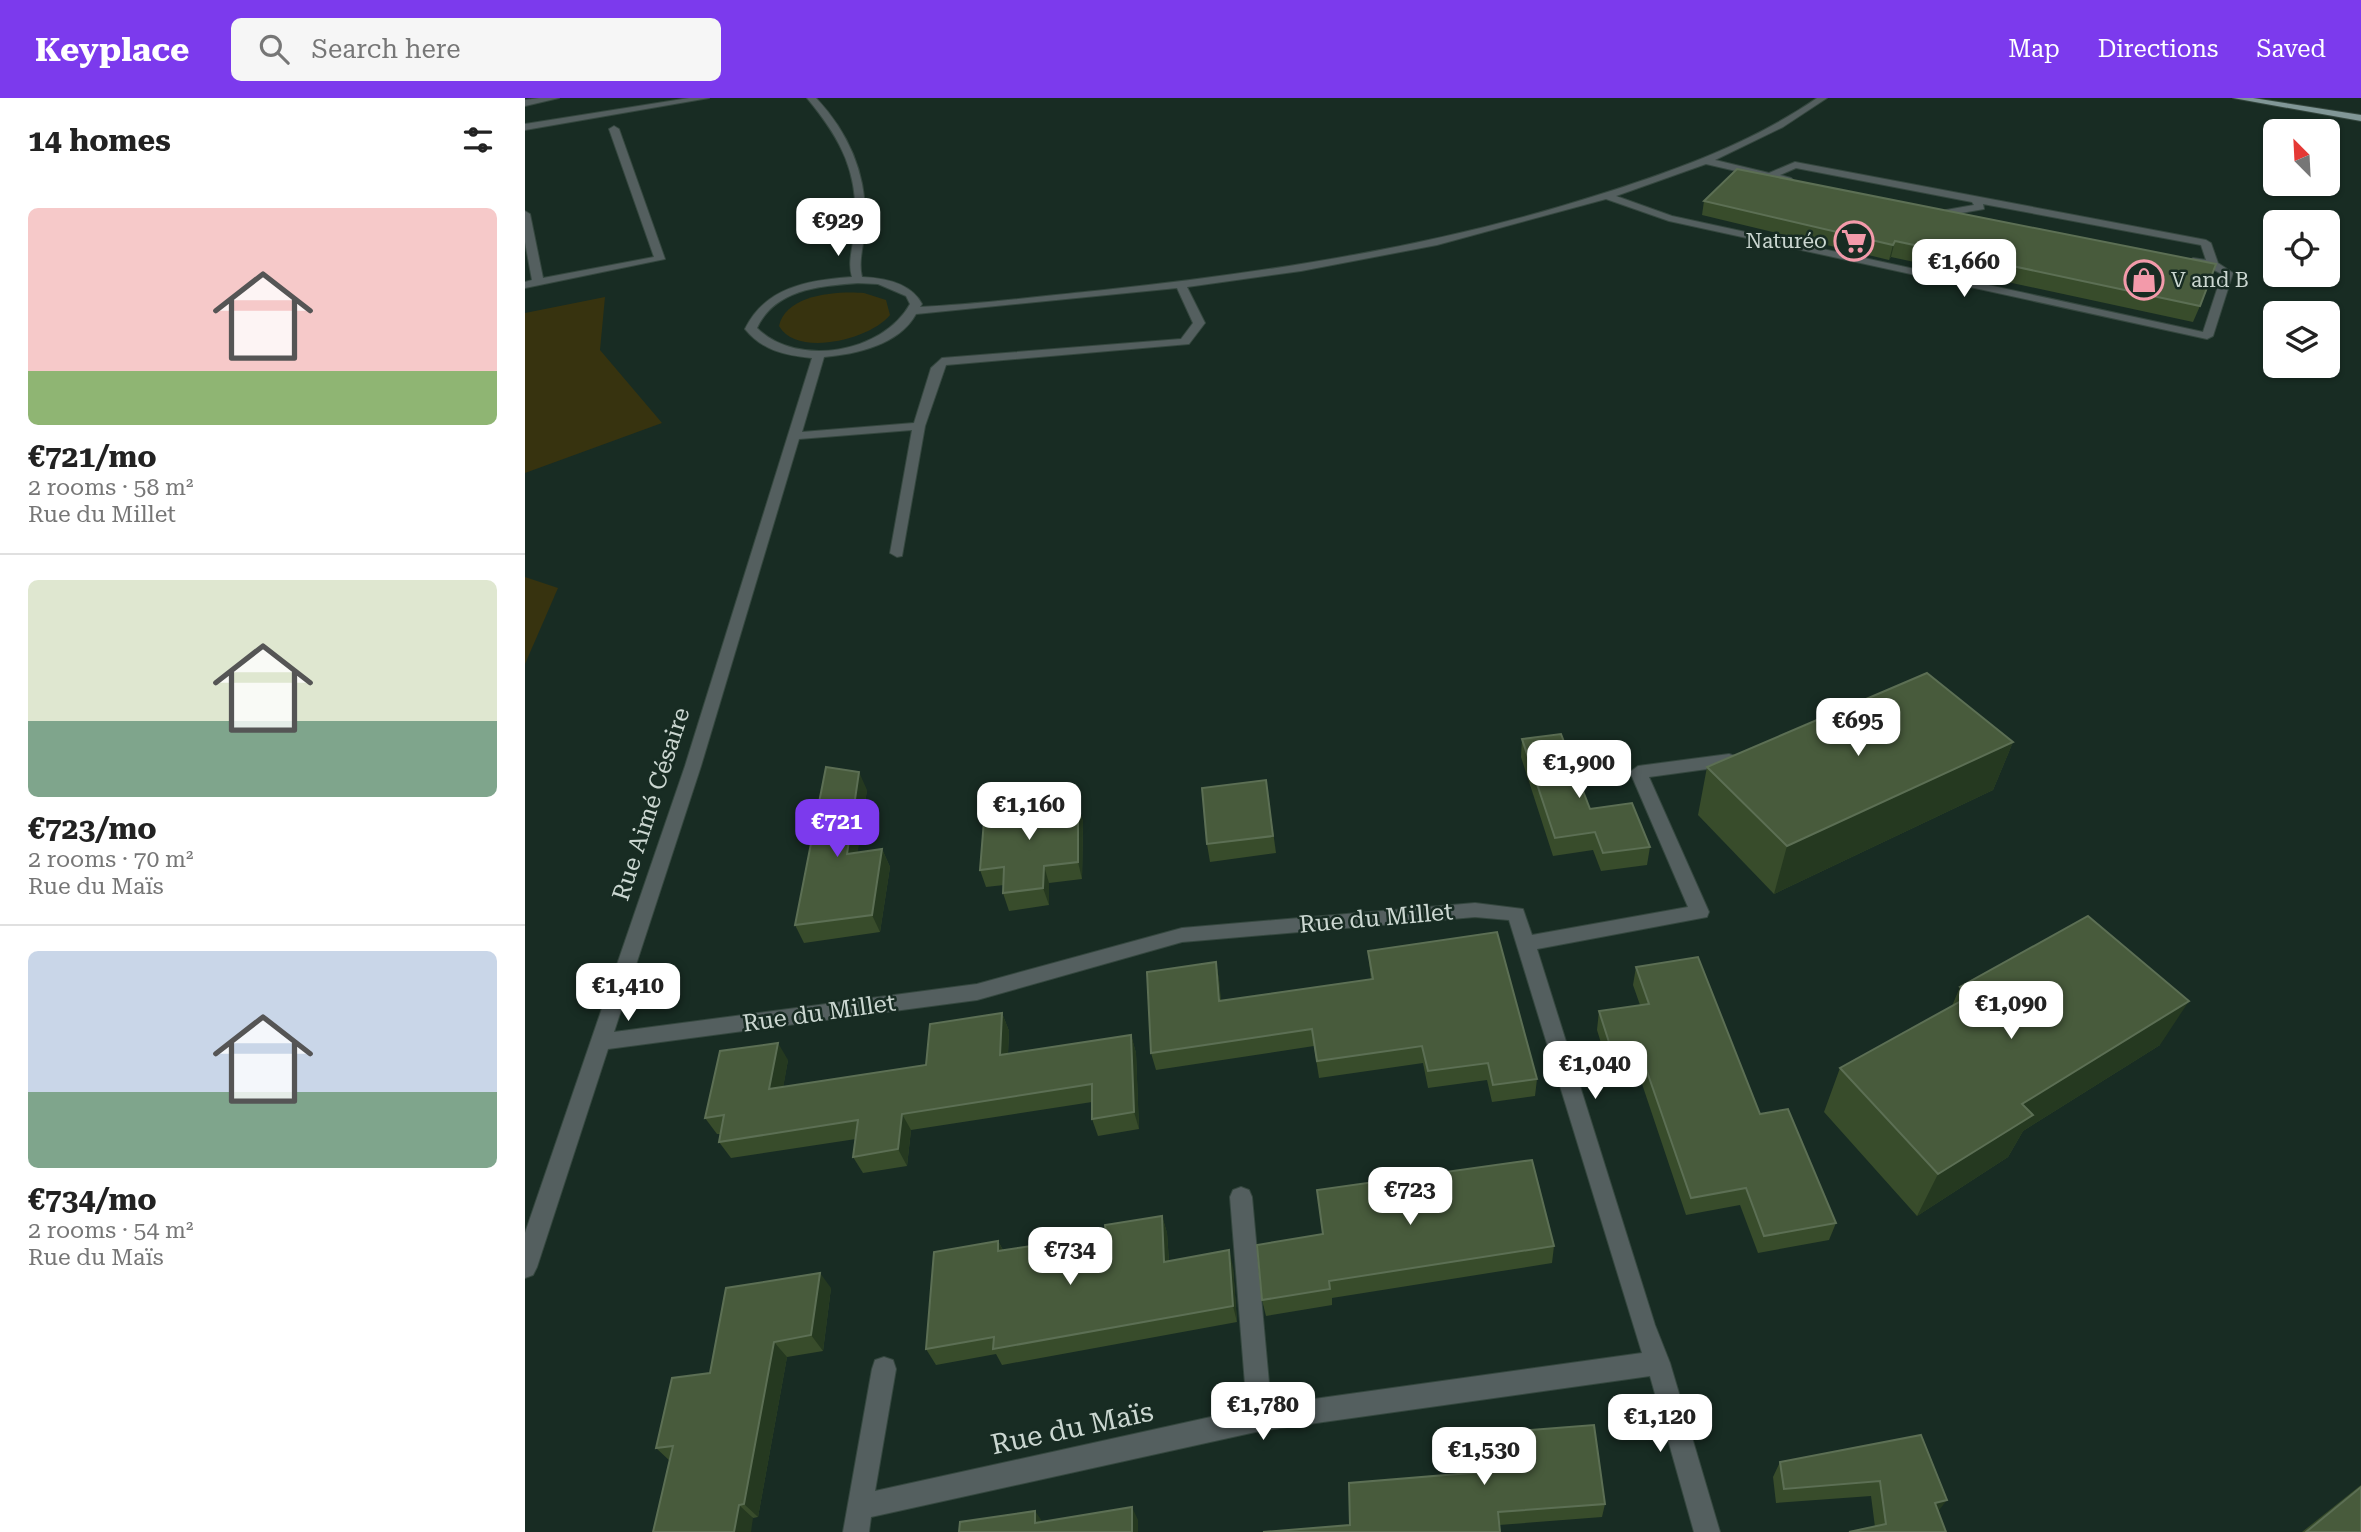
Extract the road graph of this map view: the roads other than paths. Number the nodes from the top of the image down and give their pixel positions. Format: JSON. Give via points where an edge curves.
{"nodes":[{"id":1,"x":555,"y":98,"type":"edge"},
{"id":2,"x":705,"y":98,"type":"edge"},
{"id":3,"x":811,"y":98,"type":"edge"},
{"id":4,"x":1823,"y":98,"type":"edge"},
{"id":5,"x":2237,"y":98,"type":"edge"},
{"id":6,"x":525,"y":103,"type":"edge"},
{"id":7,"x":2361,"y":118,"type":"edge"},
{"id":8,"x":525,"y":127,"type":"edge"},
{"id":9,"x":614,"y":129,"type":"dead end"},
{"id":10,"x":1706,"y":161,"type":"junction"},
{"id":11,"x":1770,"y":176,"type":"junction"},
{"id":12,"x":1795,"y":181,"type":"edge"},
{"id":13,"x":1607,"y":196,"type":"junction"},
{"id":14,"x":1975,"y":198,"type":"junction"},
{"id":15,"x":1937,"y":209,"type":"edge"},
{"id":16,"x":1950,"y":212,"type":"junction"},
{"id":17,"x":525,"y":214,"type":"edge"},
{"id":18,"x":1989,"y":220,"type":"edge"},
{"id":19,"x":2187,"y":260,"type":"edge"},
{"id":20,"x":2213,"y":265,"type":"junction"},
{"id":21,"x":857,"y":280,"type":"junction"},
{"id":22,"x":538,"y":283,"type":"junction"},
{"id":23,"x":525,"y":285,"type":"edge"},
{"id":24,"x":1181,"y":286,"type":"junction"},
{"id":25,"x":915,"y":310,"type":"junction"},
{"id":26,"x":819,"y":354,"type":"junction"},
{"id":27,"x":919,"y":426,"type":"junction"},
{"id":28,"x":794,"y":436,"type":"junction"},
{"id":29,"x":897,"y":553,"type":"dead end"},
{"id":30,"x":1729,"y":760,"type":"edge"},
{"id":31,"x":1525,"y":944,"type":"junction"},
{"id":32,"x":600,"y":1042,"type":"junction"},
{"id":33,"x":1241,"y":1197,"type":"dead end"},
{"id":34,"x":525,"y":1267,"type":"edge"},
{"id":35,"x":1658,"y":1363,"type":"junction"},
{"id":36,"x":884,"y":1369,"type":"dead end"},
{"id":37,"x":1259,"y":1419,"type":"junction"},
{"id":38,"x":859,"y":1507,"type":"junction"},
{"id":39,"x":856,"y":1532,"type":"edge"},
{"id":40,"x":1707,"y":1532,"type":"edge"}],
"edges":[{"from":1,"to":6,"type":"street"},
{"from":2,"to":8,"type":"street"},
{"from":3,"to":21,"type":"street","via":[[830,116],[852,159],[861,193],[860,234],[852,267]]},
{"from":4,"to":10,"type":"street"},
{"from":5,"to":7,"type":"main road"},
{"from":9,"to":22,"type":"street","via":[[660,259]]},
{"from":10,"to":11,"type":"street"},
{"from":10,"to":13,"type":"street"},
{"from":11,"to":12,"type":"street"},
{"from":11,"to":14,"type":"street","via":[[1795,165]]},
{"from":13,"to":20,"type":"street","via":[[1668,218],[2207,336],[2228,273]]},
{"from":13,"to":24,"type":"street","via":[[1477,234],[1373,257]]},
{"from":14,"to":16,"type":"street","via":[[1980,207]]},
{"from":14,"to":20,"type":"street","via":[[2206,243]]},
{"from":15,"to":16,"type":"street"},
{"from":16,"to":18,"type":"street"},
{"from":17,"to":22,"type":"street"},
{"from":19,"to":20,"type":"street"},
{"from":21,"to":25,"type":"street","via":[[899,286],[911,294]]},
{"from":21,"to":26,"type":"street","via":[[784,295],[754,318],[751,329],[757,340],[771,348]]},
{"from":22,"to":23,"type":"street"},
{"from":24,"to":25,"type":"street"},
{"from":24,"to":27,"type":"street","via":[[1199,323],[1185,342],[942,362]]},
{"from":25,"to":26,"type":"street","via":[[902,327],[884,338]]},
{"from":26,"to":28,"type":"street","name":"Rue Aimé Césaire"},
{"from":27,"to":28,"type":"street"},
{"from":27,"to":29,"type":"street"},
{"from":28,"to":32,"type":"street","name":"Rue Aimé Césaire","via":[[693,766]]},
{"from":30,"to":31,"type":"street","via":[[1637,772],[1700,912]]},
{"from":31,"to":32,"type":"street","name":"Rue du Millet","via":[[1516,914],[1475,910],[1182,935],[977,992]]},
{"from":31,"to":35,"type":"street","name":"Rue du Millet"},
{"from":32,"to":34,"type":"street","name":"Rue Aimé Césaire"},
{"from":33,"to":37,"type":"street"},
{"from":35,"to":37,"type":"street","name":"Rue du Maïs"},
{"from":35,"to":40,"type":"street","name":"Rue du Millet"},
{"from":36,"to":38,"type":"street"},
{"from":37,"to":38,"type":"street","name":"Rue du Maïs"},
{"from":38,"to":39,"type":"street"}]}
